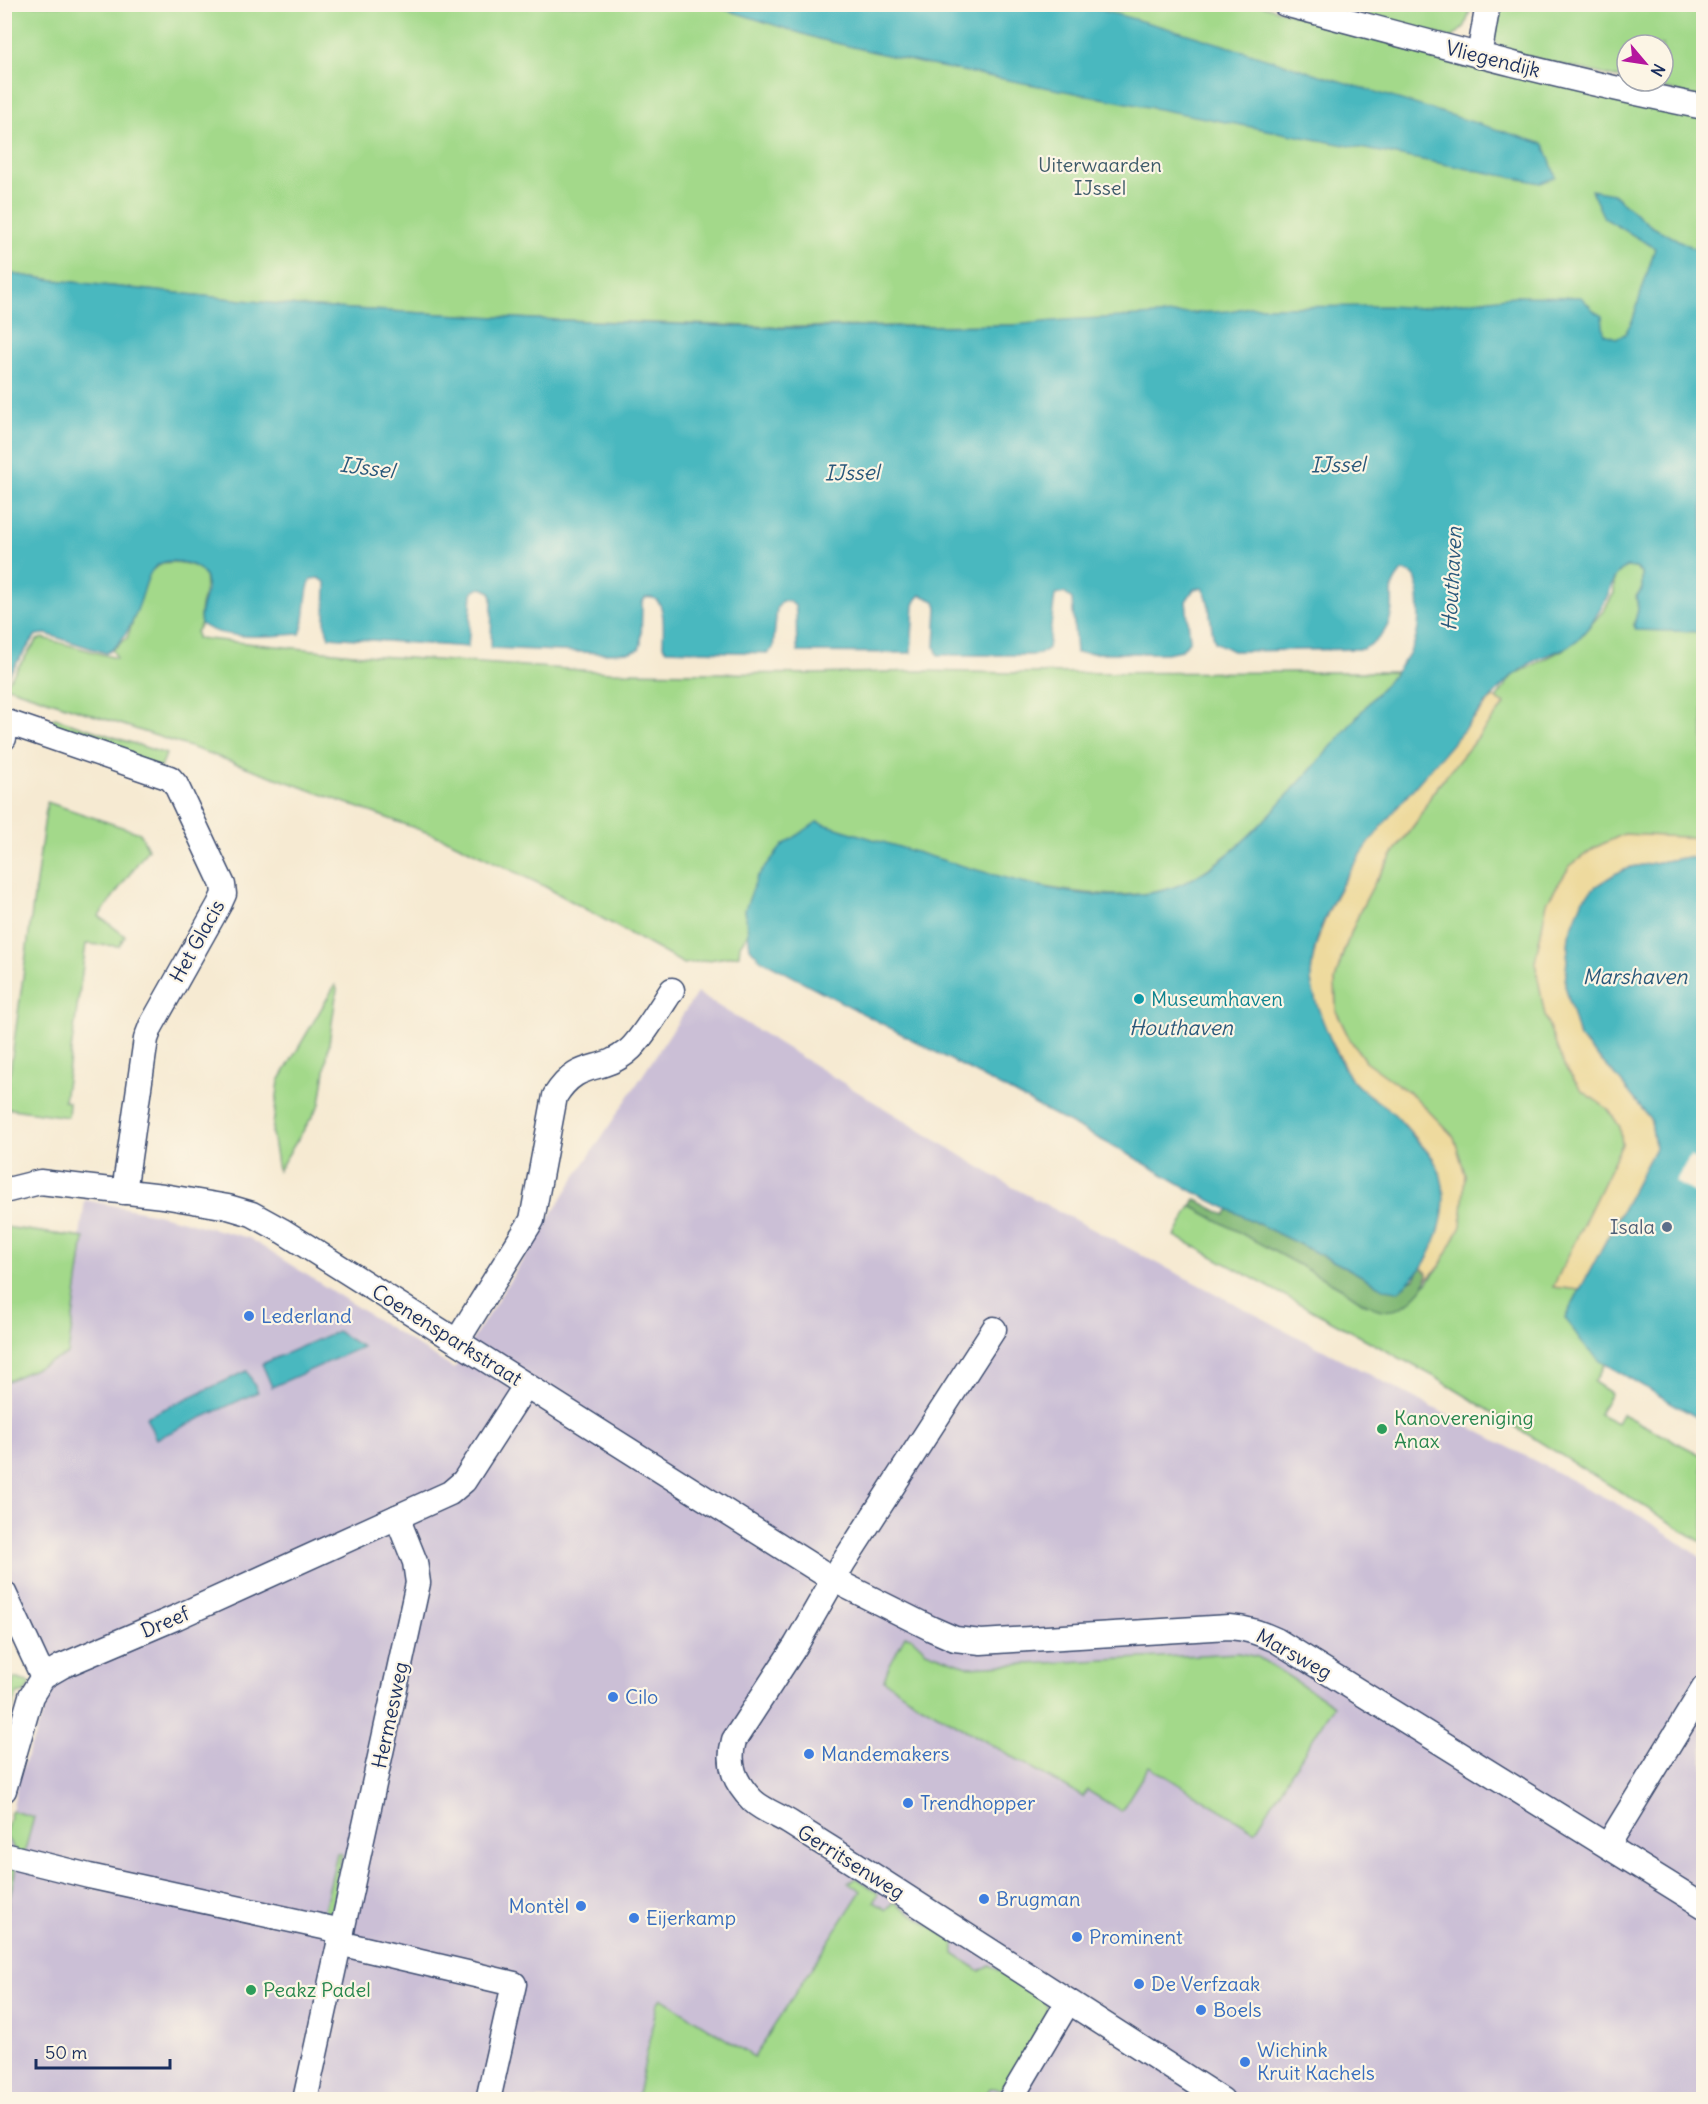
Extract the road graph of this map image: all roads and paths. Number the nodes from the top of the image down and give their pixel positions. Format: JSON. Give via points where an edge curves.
{"nodes":[{"id":1,"x":1285,"y":4,"type":"edge"},
{"id":2,"x":1488,"y":4,"type":"edge"},
{"id":3,"x":1479,"y":56,"type":"junction"},
{"id":4,"x":1704,"y":107,"type":"edge"},
{"id":5,"x":6,"y":730,"type":"edge"},
{"id":6,"x":672,"y":990,"type":"dead end"},
{"id":7,"x":16,"y":1181,"type":"edge"},
{"id":8,"x":126,"y":1183,"type":"junction"},
{"id":9,"x":4,"y":1191,"type":"edge"},
{"id":10,"x":994,"y":1329,"type":"dead end"},
{"id":11,"x":457,"y":1341,"type":"junction"},
{"id":12,"x":526,"y":1385,"type":"junction"},
{"id":13,"x":397,"y":1517,"type":"junction"},
{"id":14,"x":834,"y":1580,"type":"junction"},
{"id":15,"x":4,"y":1593,"type":"edge"},
{"id":16,"x":42,"y":1677,"type":"junction"},
{"id":17,"x":1704,"y":1689,"type":"edge"},
{"id":18,"x":4,"y":1790,"type":"edge"},
{"id":19,"x":1608,"y":1845,"type":"junction"},
{"id":20,"x":4,"y":1856,"type":"edge"},
{"id":21,"x":1704,"y":1906,"type":"edge"},
{"id":22,"x":340,"y":1937,"type":"junction"},
{"id":23,"x":1068,"y":2002,"type":"junction"},
{"id":24,"x":305,"y":2100,"type":"edge"},
{"id":25,"x":488,"y":2100,"type":"edge"},
{"id":26,"x":1010,"y":2100,"type":"edge"},
{"id":27,"x":1222,"y":2100,"type":"edge"}],
"edges":[{"from":1,"to":3,"type":"street","name":"Vliegendijk"},
{"from":2,"to":3,"type":"street"},
{"from":3,"to":4,"type":"street","name":"Vliegendijk"},
{"from":5,"to":8,"type":"street","name":"Het Glacis","via":[[170,778],[223,885],[219,905],[148,1033]]},
{"from":6,"to":11,"type":"street","via":[[630,1050],[609,1063],[571,1075],[555,1096],[532,1220]]},
{"from":7,"to":8,"type":"street","name":"Coenensparkstraat"},
{"from":7,"to":9,"type":"street","name":"Coenensparkstraat"},
{"from":8,"to":11,"type":"street","name":"Coenensparkstraat","via":[[252,1214]]},
{"from":10,"to":14,"type":"street","name":"Gerritsenweg"},
{"from":11,"to":12,"type":"street","name":"Coenensparkstraat"},
{"from":12,"to":13,"type":"street","via":[[464,1481],[450,1493]]},
{"from":12,"to":14,"type":"street","name":"Coenensparkstraat"},
{"from":13,"to":16,"type":"street","name":"Dreef"},
{"from":13,"to":22,"type":"street","name":"Hermesweg","via":[[415,1562],[418,1583]]},
{"from":14,"to":19,"type":"street","name":"Marsweg","via":[[955,1639],[981,1642],[1229,1627],[1256,1631]]},
{"from":14,"to":23,"type":"street","name":"Gerritsenweg","via":[[734,1740],[731,1764],[738,1785],[755,1803]]},
{"from":15,"to":16,"type":"street"},
{"from":16,"to":18,"type":"street","via":[[31,1696]]},
{"from":17,"to":19,"type":"street"},
{"from":19,"to":21,"type":"street","name":"Marsweg"},
{"from":20,"to":22,"type":"street"},
{"from":22,"to":24,"type":"street","name":"Hermesweg"},
{"from":22,"to":25,"type":"street","via":[[514,1984]]},
{"from":23,"to":26,"type":"street"},
{"from":23,"to":27,"type":"street","name":"Gerritsenweg"}]}
